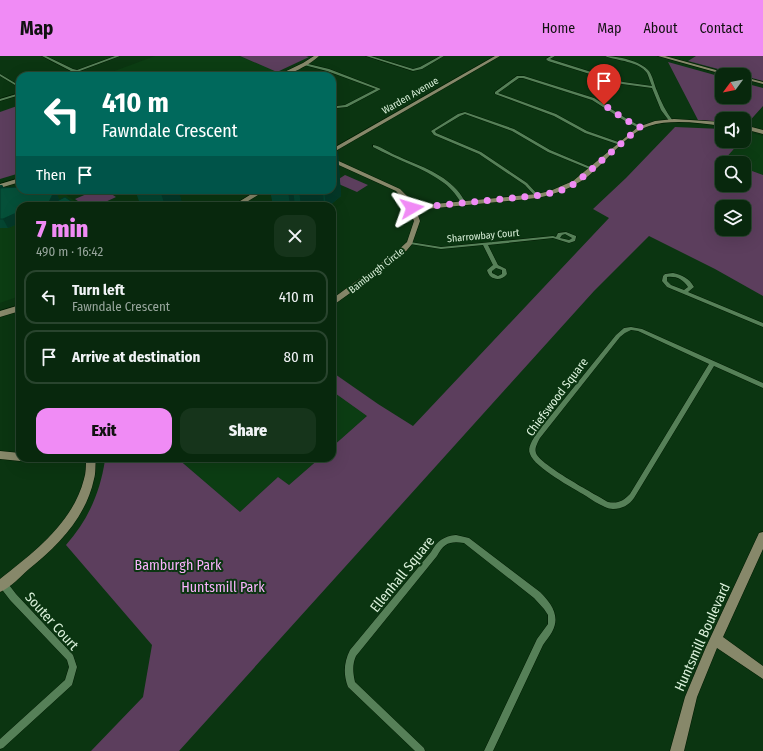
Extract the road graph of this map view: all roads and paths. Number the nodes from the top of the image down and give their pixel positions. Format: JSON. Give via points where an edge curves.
{"nodes":[{"id":1,"x":44,"y":56,"type":"edge"},
{"id":2,"x":118,"y":56,"type":"edge"},
{"id":3,"x":317,"y":56,"type":"edge"},
{"id":4,"x":368,"y":56,"type":"edge"},
{"id":5,"x":442,"y":56,"type":"edge"},
{"id":6,"x":498,"y":56,"type":"edge"},
{"id":7,"x":553,"y":56,"type":"edge"},
{"id":8,"x":607,"y":56,"type":"edge"},
{"id":9,"x":660,"y":56,"type":"edge"},
{"id":10,"x":688,"y":56,"type":"edge"},
{"id":11,"x":682,"y":62,"type":"junction"},
{"id":12,"x":305,"y":64,"type":"junction"},
{"id":13,"x":715,"y":71,"type":"edge"},
{"id":14,"x":287,"y":72,"type":"edge"},
{"id":15,"x":333,"y":72,"type":"edge"},
{"id":16,"x":336,"y":73,"type":"edge"},
{"id":17,"x":0,"y":75,"type":"edge"},
{"id":18,"x":751,"y":80,"type":"edge"},
{"id":19,"x":763,"y":83,"type":"edge"},
{"id":20,"x":16,"y":85,"type":"edge"},
{"id":21,"x":653,"y":87,"type":"junction"},
{"id":22,"x":16,"y":95,"type":"edge"},
{"id":23,"x":0,"y":100,"type":"edge"},
{"id":24,"x":336,"y":106,"type":"edge"},
{"id":25,"x":671,"y":121,"type":"junction"},
{"id":26,"x":715,"y":124,"type":"edge"},
{"id":27,"x":640,"y":127,"type":"junction"},
{"id":28,"x":751,"y":129,"type":"edge"},
{"id":29,"x":763,"y":132,"type":"edge"},
{"id":30,"x":620,"y":144,"type":"junction"},
{"id":31,"x":374,"y":146,"type":"dead end"},
{"id":32,"x":336,"y":149,"type":"edge"},
{"id":33,"x":336,"y":162,"type":"edge"},
{"id":34,"x":593,"y":169,"type":"junction"},
{"id":35,"x":16,"y":181,"type":"edge"},
{"id":36,"x":0,"y":186,"type":"edge"},
{"id":37,"x":256,"y":194,"type":"edge"},
{"id":38,"x":537,"y":196,"type":"junction"},
{"id":39,"x":242,"y":202,"type":"edge"},
{"id":40,"x":464,"y":203,"type":"junction"},
{"id":41,"x":412,"y":208,"type":"junction"},
{"id":42,"x":558,"y":238,"type":"dead end"},
{"id":43,"x":410,"y":242,"type":"junction"},
{"id":44,"x":485,"y":244,"type":"junction"},
{"id":45,"x":496,"y":266,"type":"dead end"},
{"id":46,"x":685,"y":292,"type":"junction"},
{"id":47,"x":336,"y":300,"type":"edge"},
{"id":48,"x":16,"y":309,"type":"edge"},
{"id":49,"x":0,"y":314,"type":"edge"},
{"id":50,"x":763,"y":325,"type":"edge"},
{"id":51,"x":712,"y":364,"type":"junction"},
{"id":52,"x":763,"y":386,"type":"edge"},
{"id":53,"x":0,"y":454,"type":"edge"},
{"id":54,"x":16,"y":456,"type":"edge"},
{"id":55,"x":91,"y":462,"type":"edge"},
{"id":56,"x":763,"y":537,"type":"edge"},
{"id":57,"x":1,"y":585,"type":"edge"},
{"id":58,"x":716,"y":640,"type":"junction"},
{"id":59,"x":763,"y":673,"type":"edge"},
{"id":60,"x":0,"y":745,"type":"edge"},
{"id":61,"x":421,"y":751,"type":"edge"},
{"id":62,"x":488,"y":751,"type":"edge"},
{"id":63,"x":677,"y":751,"type":"edge"}],
"edges":[{"from":1,"to":2,"type":"street","via":[[77,71]]},
{"from":3,"to":12,"type":"street"},
{"from":4,"to":5,"type":"street","via":[[412,70]]},
{"from":6,"to":32,"type":"street","name":"Warden Avenue"},
{"from":7,"to":21,"type":"street","via":[[548,58],[553,62],[630,85]]},
{"from":8,"to":21,"type":"street","via":[[636,64],[646,70]]},
{"from":9,"to":11,"type":"street"},
{"from":10,"to":11,"type":"street"},
{"from":11,"to":13,"type":"street"},
{"from":12,"to":14,"type":"street"},
{"from":12,"to":15,"type":"street"},
{"from":16,"to":24,"type":"street","via":[[379,89],[346,106]]},
{"from":17,"to":20,"type":"street"},
{"from":18,"to":19,"type":"street"},
{"from":21,"to":25,"type":"street"},
{"from":22,"to":23,"type":"street"},
{"from":25,"to":26,"type":"street"},
{"from":25,"to":27,"type":"street"},
{"from":27,"to":30,"type":"street"},
{"from":27,"to":30,"type":"street","via":[[593,99],[524,77],[518,77],[496,93],[555,114],[586,132]]},
{"from":28,"to":29,"type":"street"},
{"from":30,"to":34,"type":"street"},
{"from":31,"to":40,"type":"street","via":[[435,174],[455,188]]},
{"from":33,"to":41,"type":"street","via":[[391,186],[406,198]]},
{"from":34,"to":38,"type":"street","via":[[566,189]]},
{"from":34,"to":38,"type":"street","via":[[560,156],[513,130],[465,113],[433,131],[480,153],[526,184]]},
{"from":35,"to":36,"type":"street"},
{"from":37,"to":39,"type":"street"},
{"from":38,"to":40,"type":"street"},
{"from":40,"to":41,"type":"street"},
{"from":41,"to":43,"type":"street","name":"Bamburgh Circle","via":[[417,221]]},
{"from":42,"to":44,"type":"street","name":"Sharrowbay Court"},
{"from":43,"to":44,"type":"street","name":"Sharrowbay Court","via":[[438,248]]},
{"from":43,"to":47,"type":"street","name":"Bamburgh Circle","via":[[398,254]]},
{"from":44,"to":45,"type":"street"},
{"from":46,"to":46,"type":"street","via":[[691,287],[689,282],[681,276],[665,276],[664,281],[669,286]]},
{"from":46,"to":50,"type":"street"},
{"from":48,"to":49,"type":"street"},
{"from":51,"to":51,"type":"street","name":"Chiefswood Square","via":[[640,330],[623,330],[538,436],[533,454],[543,465],[607,505],[623,505],[632,496]]},
{"from":51,"to":52,"type":"street","name":"Chiefswood Square"},
{"from":53,"to":54,"type":"street"},
{"from":55,"to":57,"type":"street","via":[[90,479],[77,510],[65,528]]},
{"from":56,"to":58,"type":"street","name":"Huntsmill Boulevard"},
{"from":57,"to":60,"type":"street","name":"Souter Court","via":[[70,658],[73,667],[69,682]]},
{"from":58,"to":59,"type":"street"},
{"from":58,"to":63,"type":"street","name":"Huntsmill Boulevard","via":[[691,697]]},
{"from":61,"to":62,"type":"street","name":"Ellenhall Square","via":[[351,684],[349,659],[434,554],[436,548],[442,542],[454,538],[466,540],[537,595],[547,604],[551,613],[550,629],[540,642]]}]}
